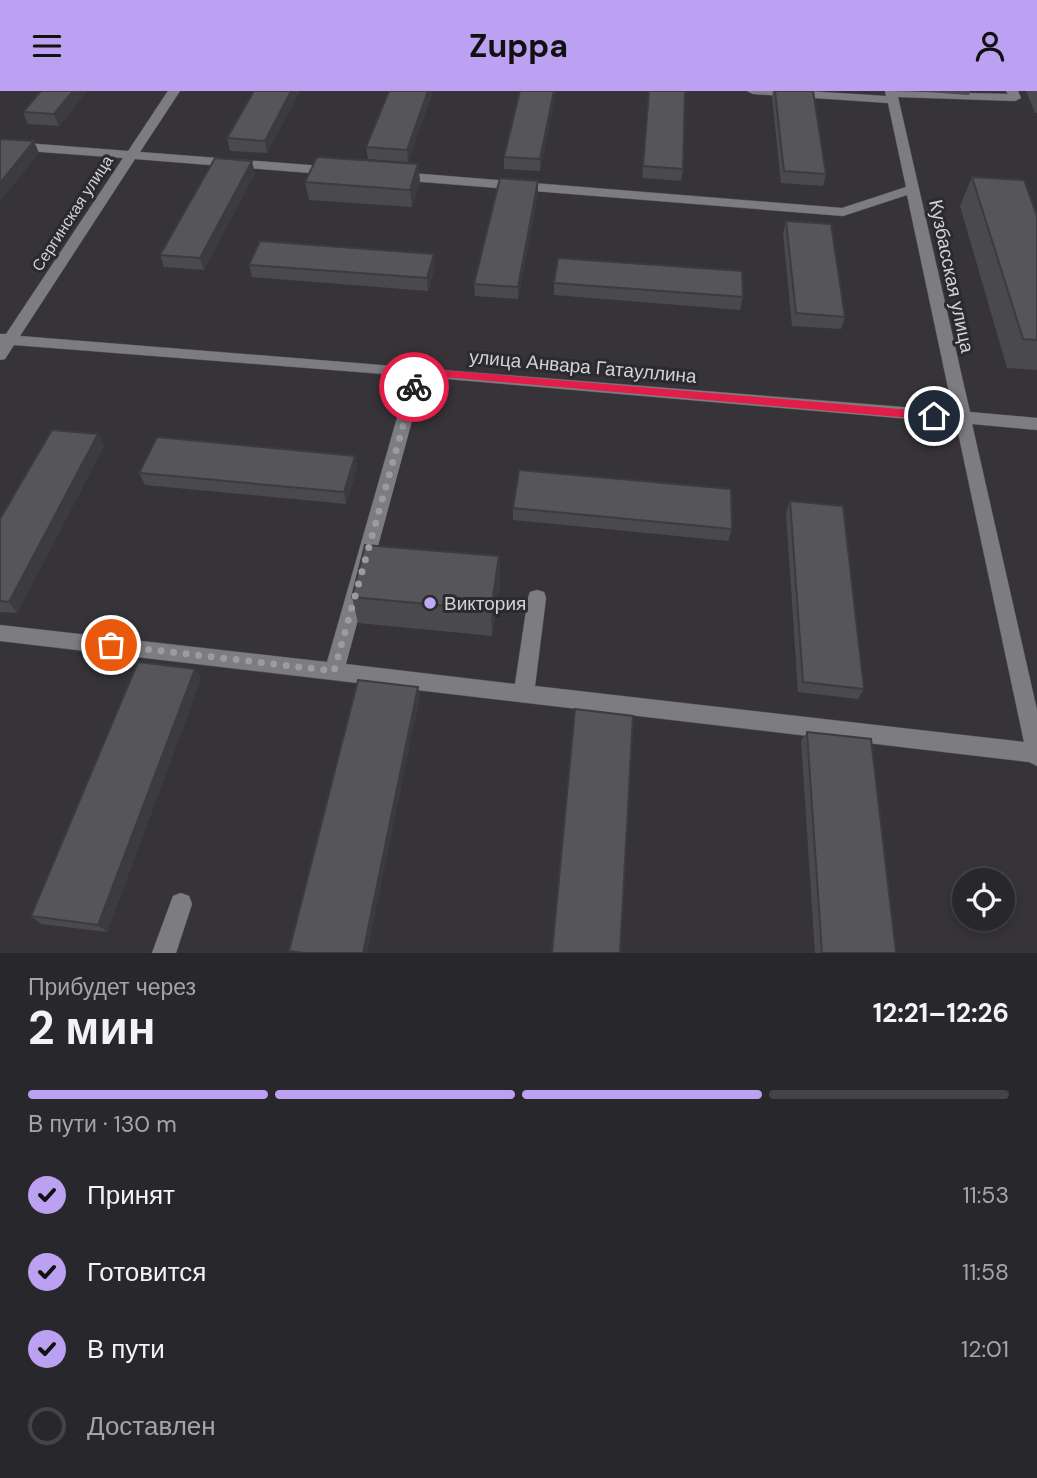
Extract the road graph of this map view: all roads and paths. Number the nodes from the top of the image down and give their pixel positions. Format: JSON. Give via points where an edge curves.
{"nodes":[{"id":1,"x":174,"y":91,"type":"edge"},
{"id":2,"x":753,"y":91,"type":"edge"},
{"id":3,"x":1012,"y":91,"type":"edge"},
{"id":4,"x":892,"y":95,"type":"edge"},
{"id":5,"x":977,"y":95,"type":"edge"},
{"id":6,"x":0,"y":145,"type":"edge"},
{"id":7,"x":131,"y":155,"type":"junction"},
{"id":8,"x":353,"y":173,"type":"edge"},
{"id":9,"x":381,"y":175,"type":"edge"},
{"id":10,"x":913,"y":189,"type":"junction"},
{"id":11,"x":5,"y":339,"type":"edge"},
{"id":12,"x":0,"y":355,"type":"edge"},
{"id":13,"x":418,"y":371,"type":"junction"},
{"id":14,"x":961,"y":418,"type":"junction"},
{"id":15,"x":1037,"y":424,"type":"edge"},
{"id":16,"x":537,"y":598,"type":"dead end"},
{"id":17,"x":0,"y":632,"type":"edge"},
{"id":18,"x":334,"y":671,"type":"junction"},
{"id":19,"x":524,"y":693,"type":"junction"},
{"id":20,"x":1037,"y":754,"type":"edge"},
{"id":21,"x":181,"y":904,"type":"dead end"},
{"id":22,"x":164,"y":953,"type":"edge"}],
"edges":[{"from":1,"to":7,"type":"street","name":"Сергинская улица"},
{"from":2,"to":4,"type":"street"},
{"from":3,"to":5,"type":"street","via":[[1015,98]]},
{"from":4,"to":5,"type":"street"},
{"from":4,"to":10,"type":"street","name":"Кузбасская улица"},
{"from":6,"to":7,"type":"street"},
{"from":7,"to":8,"type":"street"},
{"from":7,"to":11,"type":"street","name":"Сергинская улица"},
{"from":9,"to":10,"type":"street","via":[[843,212]]},
{"from":10,"to":14,"type":"street","name":"Кузбасская улица"},
{"from":11,"to":12,"type":"street","name":"Сергинская улица"},
{"from":11,"to":13,"type":"street","name":"улица Анвара Гатауллина"},
{"from":13,"to":14,"type":"street","name":"улица Анвара Гатауллина"},
{"from":13,"to":18,"type":"street"},
{"from":14,"to":15,"type":"street","name":"улица Анвара Гатауллина"},
{"from":14,"to":20,"type":"street","name":"Кузбасская улица"},
{"from":16,"to":19,"type":"street"},
{"from":17,"to":18,"type":"street"},
{"from":18,"to":19,"type":"street"},
{"from":19,"to":20,"type":"street"},
{"from":21,"to":22,"type":"street"}]}
